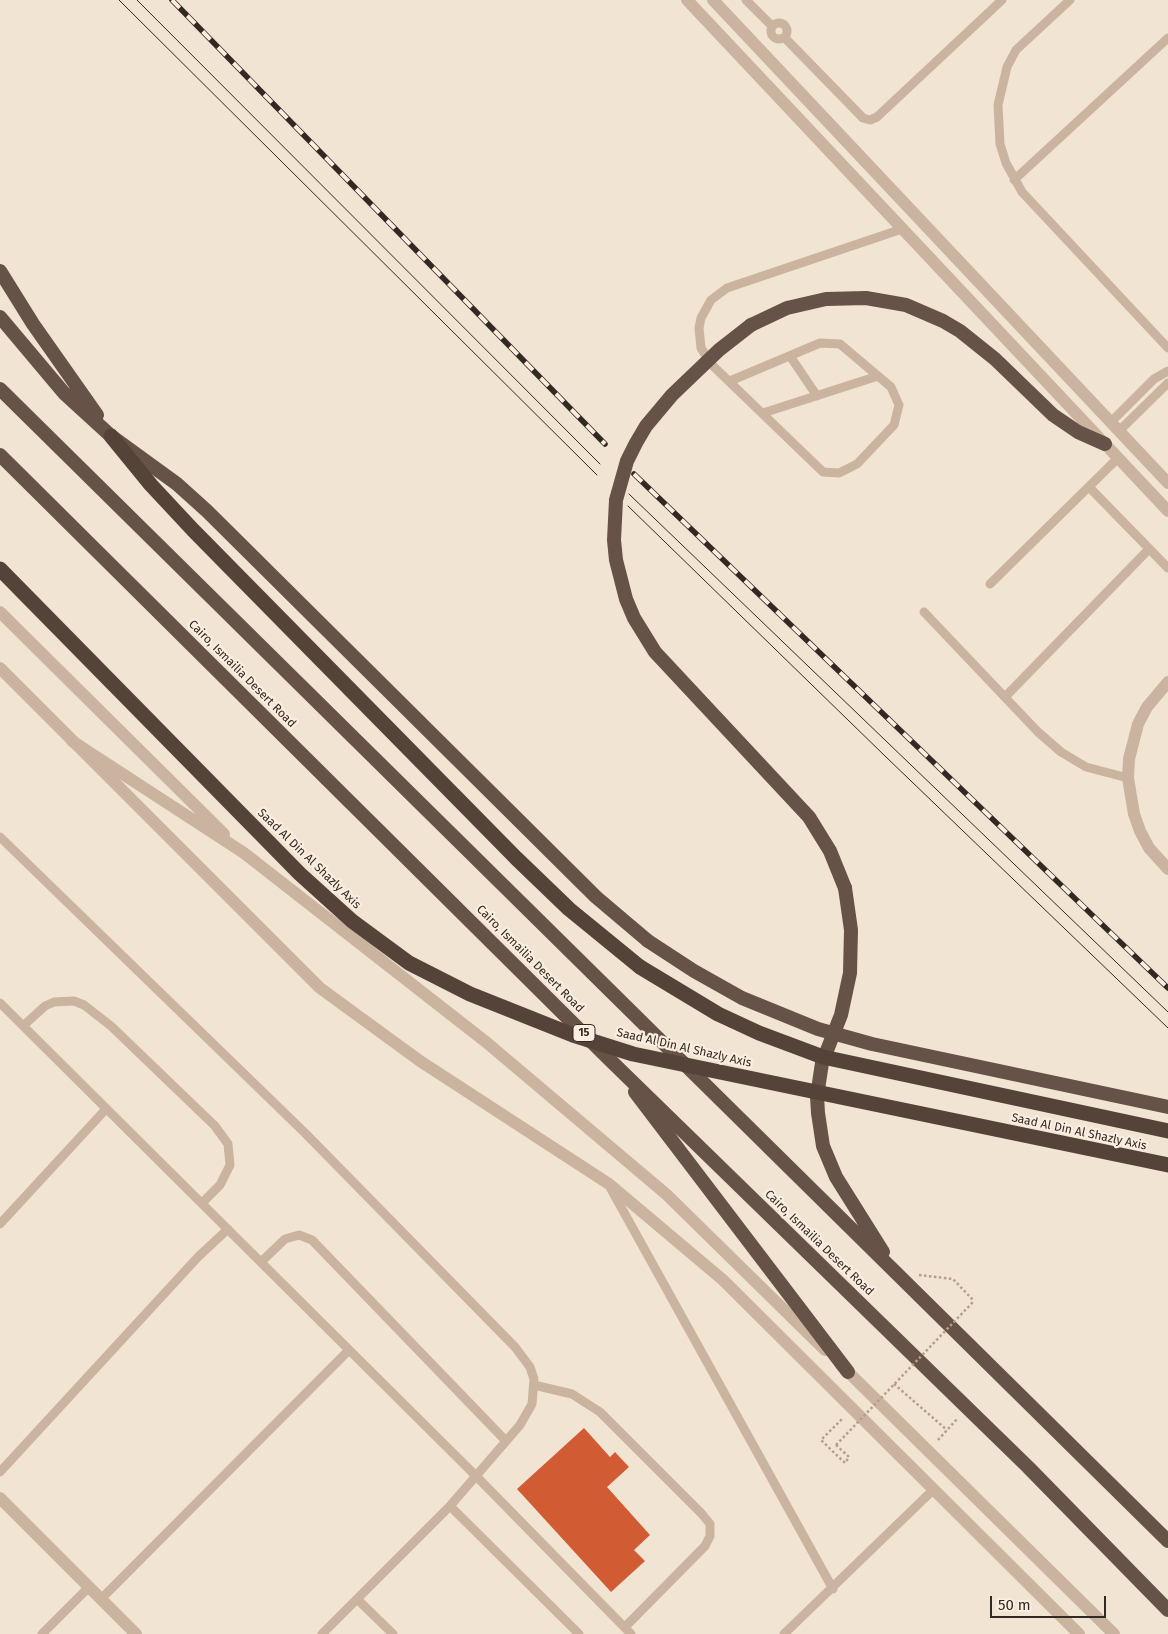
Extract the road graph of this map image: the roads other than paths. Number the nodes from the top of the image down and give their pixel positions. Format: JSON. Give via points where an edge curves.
{"nodes":[{"id":1,"x":686,"y":0,"type":"edge"},
{"id":2,"x":713,"y":0,"type":"edge"},
{"id":3,"x":746,"y":0,"type":"edge"},
{"id":4,"x":1002,"y":0,"type":"edge"},
{"id":5,"x":1070,"y":0,"type":"edge"},
{"id":6,"x":772,"y":26,"type":"junction"},
{"id":7,"x":772,"y":37,"type":"junction"},
{"id":8,"x":784,"y":38,"type":"junction"},
{"id":9,"x":1168,"y":38,"type":"edge"},
{"id":10,"x":759,"y":49,"type":"junction"},
{"id":11,"x":746,"y":63,"type":"junction"},
{"id":12,"x":848,"y":144,"type":"junction"},
{"id":13,"x":835,"y":158,"type":"junction"},
{"id":14,"x":1014,"y":180,"type":"junction"},
{"id":15,"x":887,"y":185,"type":"junction"},
{"id":16,"x":874,"y":198,"type":"junction"},
{"id":17,"x":902,"y":229,"type":"junction"},
{"id":18,"x":0,"y":272,"type":"edge"},
{"id":19,"x":0,"y":317,"type":"edge"},
{"id":20,"x":1168,"y":348,"type":"edge"},
{"id":21,"x":790,"y":356,"type":"junction"},
{"id":22,"x":1168,"y":371,"type":"edge"},
{"id":23,"x":878,"y":376,"type":"junction"},
{"id":24,"x":730,"y":381,"type":"junction"},
{"id":25,"x":1168,"y":383,"type":"edge"},
{"id":26,"x":0,"y":389,"type":"edge"},
{"id":27,"x":817,"y":396,"type":"junction"},
{"id":28,"x":763,"y":413,"type":"junction"},
{"id":29,"x":1115,"y":426,"type":"junction"},
{"id":30,"x":111,"y":436,"type":"junction"},
{"id":31,"x":1105,"y":444,"type":"junction"},
{"id":32,"x":0,"y":455,"type":"edge"},
{"id":33,"x":1118,"y":458,"type":"junction"},
{"id":34,"x":1168,"y":483,"type":"edge"},
{"id":35,"x":1089,"y":487,"type":"junction"},
{"id":36,"x":1168,"y":511,"type":"edge"},
{"id":37,"x":1149,"y":549,"type":"junction"},
{"id":38,"x":1168,"y":568,"type":"edge"},
{"id":39,"x":0,"y":569,"type":"edge"},
{"id":40,"x":990,"y":584,"type":"dead end"},
{"id":41,"x":0,"y":612,"type":"edge"},
{"id":42,"x":924,"y":612,"type":"dead end"},
{"id":43,"x":0,"y":668,"type":"edge"},
{"id":44,"x":1168,"y":682,"type":"edge"},
{"id":45,"x":1005,"y":697,"type":"junction"},
{"id":46,"x":72,"y":741,"type":"junction"},
{"id":47,"x":1128,"y":778,"type":"junction"},
{"id":48,"x":0,"y":837,"type":"edge"},
{"id":49,"x":244,"y":853,"type":"junction"},
{"id":50,"x":1168,"y":869,"type":"edge"},
{"id":51,"x":0,"y":1003,"type":"edge"},
{"id":52,"x":23,"y":1026,"type":"junction"},
{"id":53,"x":610,"y":1060,"type":"junction"},
{"id":54,"x":1168,"y":1107,"type":"edge"},
{"id":55,"x":106,"y":1109,"type":"junction"},
{"id":56,"x":1168,"y":1131,"type":"edge"},
{"id":57,"x":1168,"y":1166,"type":"edge"},
{"id":58,"x":609,"y":1184,"type":"junction"},
{"id":59,"x":202,"y":1203,"type":"junction"},
{"id":60,"x":0,"y":1224,"type":"edge"},
{"id":61,"x":228,"y":1229,"type":"junction"},
{"id":62,"x":261,"y":1262,"type":"junction"},
{"id":63,"x":896,"y":1272,"type":"junction"},
{"id":64,"x":350,"y":1350,"type":"junction"},
{"id":65,"x":848,"y":1372,"type":"junction"},
{"id":66,"x":534,"y":1385,"type":"junction"},
{"id":67,"x":506,"y":1441,"type":"junction"},
{"id":68,"x":0,"y":1472,"type":"edge"},
{"id":69,"x":476,"y":1476,"type":"junction"},
{"id":70,"x":933,"y":1490,"type":"junction"},
{"id":71,"x":0,"y":1498,"type":"edge"},
{"id":72,"x":450,"y":1506,"type":"junction"},
{"id":73,"x":1168,"y":1541,"type":"edge"},
{"id":74,"x":89,"y":1587,"type":"junction"},
{"id":75,"x":833,"y":1589,"type":"junction"},
{"id":76,"x":101,"y":1599,"type":"junction"},
{"id":77,"x":357,"y":1599,"type":"junction"},
{"id":78,"x":1168,"y":1610,"type":"edge"},
{"id":79,"x":628,"y":1631,"type":"edge"},
{"id":80,"x":42,"y":1634,"type":"edge"},
{"id":81,"x":136,"y":1634,"type":"edge"},
{"id":82,"x":322,"y":1634,"type":"edge"},
{"id":83,"x":393,"y":1634,"type":"edge"},
{"id":84,"x":579,"y":1634,"type":"edge"},
{"id":85,"x":784,"y":1634,"type":"edge"},
{"id":86,"x":1079,"y":1634,"type":"edge"},
{"id":87,"x":1114,"y":1634,"type":"edge"}],
"edges":[{"from":1,"to":11,"type":"street"},
{"from":2,"to":10,"type":"street"},
{"from":3,"to":6,"type":"lane"},
{"from":4,"to":8,"type":"lane","via":[[870,120],[863,118]]},
{"from":5,"to":14,"type":"lane","via":[[1016,50],[1001,86],[997,115],[1000,144]]},
{"from":6,"to":7,"type":"lane"},
{"from":6,"to":8,"type":"lane","via":[[780,23],[786,26]]},
{"from":7,"to":8,"type":"lane"},
{"from":7,"to":10,"type":"lane"},
{"from":9,"to":14,"type":"lane"},
{"from":10,"to":11,"type":"street"},
{"from":10,"to":12,"type":"street"},
{"from":11,"to":13,"type":"street"},
{"from":12,"to":13,"type":"street"},
{"from":12,"to":15,"type":"street"},
{"from":13,"to":16,"type":"street"},
{"from":14,"to":20,"type":"lane","via":[[1031,203]]},
{"from":15,"to":16,"type":"street"},
{"from":15,"to":29,"type":"street"},
{"from":16,"to":17,"type":"street"},
{"from":17,"to":24,"type":"lane","via":[[718,293],[704,308],[699,338],[706,357]]},
{"from":17,"to":31,"type":"street"},
{"from":18,"to":30,"type":"highway"},
{"from":19,"to":30,"type":"highway","via":[[64,393]]},
{"from":21,"to":23,"type":"lane","via":[[820,343],[834,342]]},
{"from":21,"to":24,"type":"lane"},
{"from":21,"to":27,"type":"lane"},
{"from":22,"to":29,"type":"lane","via":[[1154,379]]},
{"from":23,"to":27,"type":"lane"},
{"from":23,"to":28,"type":"lane","via":[[894,392],[897,419],[846,472],[823,472]]},
{"from":24,"to":28,"type":"lane"},
{"from":25,"to":29,"type":"lane"},
{"from":26,"to":63,"type":"highway"},
{"from":27,"to":28,"type":"lane"},
{"from":29,"to":31,"type":"street"},
{"from":29,"to":34,"type":"street"},
{"from":30,"to":54,"type":"highway","bridge":true,"via":[[177,484],[206,511],[596,897],[648,940],[694,971],[742,998],[818,1029],[872,1044]]},
{"from":30,"to":56,"type":"highway","name":"Saad Al Din Al Shazly Axis","bridge":true,"via":[[193,530],[516,858],[569,909],[640,967],[718,1014],[823,1057]]},
{"from":31,"to":33,"type":"street"},
{"from":31,"to":63,"type":"highway","bridge":true,"via":[[1078,432],[1053,415],[995,359],[943,321],[906,305],[866,298],[826,299],[787,308],[751,326],[719,350],[672,395],[646,426],[623,474],[616,500],[616,560],[626,599],[639,627],[655,652],[809,817],[830,851],[845,888],[851,930],[850,973],[841,1015],[819,1079],[820,1130],[836,1177]]},
{"from":32,"to":53,"type":"highway","name":"Cairo, Ismailia Desert Road","number":"15"},
{"from":33,"to":35,"type":"lane"},
{"from":33,"to":36,"type":"street"},
{"from":35,"to":37,"type":"lane"},
{"from":35,"to":40,"type":"lane"},
{"from":37,"to":38,"type":"lane"},
{"from":37,"to":45,"type":"lane"},
{"from":39,"to":57,"type":"highway","name":"Saad Al Din Al Shazly Axis","bridge":true,"via":[[300,874],[352,921],[410,963],[470,994],[572,1035],[633,1054]]},
{"from":41,"to":49,"type":"street"},
{"from":42,"to":45,"type":"lane"},
{"from":43,"to":46,"type":"street"},
{"from":44,"to":47,"type":"street","via":[[1147,707],[1138,724],[1128,759]]},
{"from":45,"to":47,"type":"lane","via":[[1038,732],[1073,760],[1099,772]]},
{"from":46,"to":49,"type":"street"},
{"from":46,"to":58,"type":"street","via":[[320,988],[420,1061]]},
{"from":47,"to":50,"type":"street","via":[[1140,831],[1149,848]]},
{"from":48,"to":66,"type":"lane","via":[[305,1133],[515,1347],[530,1367]]},
{"from":49,"to":65,"type":"street","via":[[486,1042],[666,1194]]},
{"from":51,"to":52,"type":"lane"},
{"from":52,"to":55,"type":"lane"},
{"from":52,"to":59,"type":"lane","via":[[54,1002],[64,1000],[84,1004],[215,1126],[228,1144],[230,1165],[220,1185]]},
{"from":53,"to":65,"type":"highway"},
{"from":53,"to":78,"type":"highway","name":"Cairo, Ismailia Desert Road","number":"15","via":[[967,1408]]},
{"from":55,"to":59,"type":"lane"},
{"from":55,"to":60,"type":"lane"},
{"from":58,"to":70,"type":"street","via":[[724,1280]]},
{"from":58,"to":75,"type":"lane"},
{"from":59,"to":61,"type":"lane"},
{"from":61,"to":62,"type":"lane"},
{"from":61,"to":68,"type":"lane","via":[[198,1257]]},
{"from":62,"to":64,"type":"lane"},
{"from":62,"to":67,"type":"lane","via":[[285,1239],[298,1235],[312,1240]]},
{"from":63,"to":73,"type":"highway"},
{"from":64,"to":69,"type":"lane"},
{"from":64,"to":76,"type":"lane"},
{"from":65,"to":87,"type":"street"},
{"from":66,"to":67,"type":"lane","via":[[527,1415]]},
{"from":66,"to":79,"type":"lane","via":[[572,1394],[600,1412],[710,1524],[710,1536],[705,1546]]},
{"from":67,"to":69,"type":"lane"},
{"from":69,"to":72,"type":"lane"},
{"from":69,"to":79,"type":"lane"},
{"from":70,"to":75,"type":"lane"},
{"from":70,"to":86,"type":"street"},
{"from":71,"to":74,"type":"street"},
{"from":72,"to":77,"type":"lane"},
{"from":72,"to":84,"type":"lane"},
{"from":74,"to":76,"type":"street"},
{"from":74,"to":80,"type":"lane"},
{"from":75,"to":85,"type":"lane"},
{"from":76,"to":81,"type":"street"},
{"from":77,"to":82,"type":"lane"},
{"from":77,"to":83,"type":"lane"}]}
